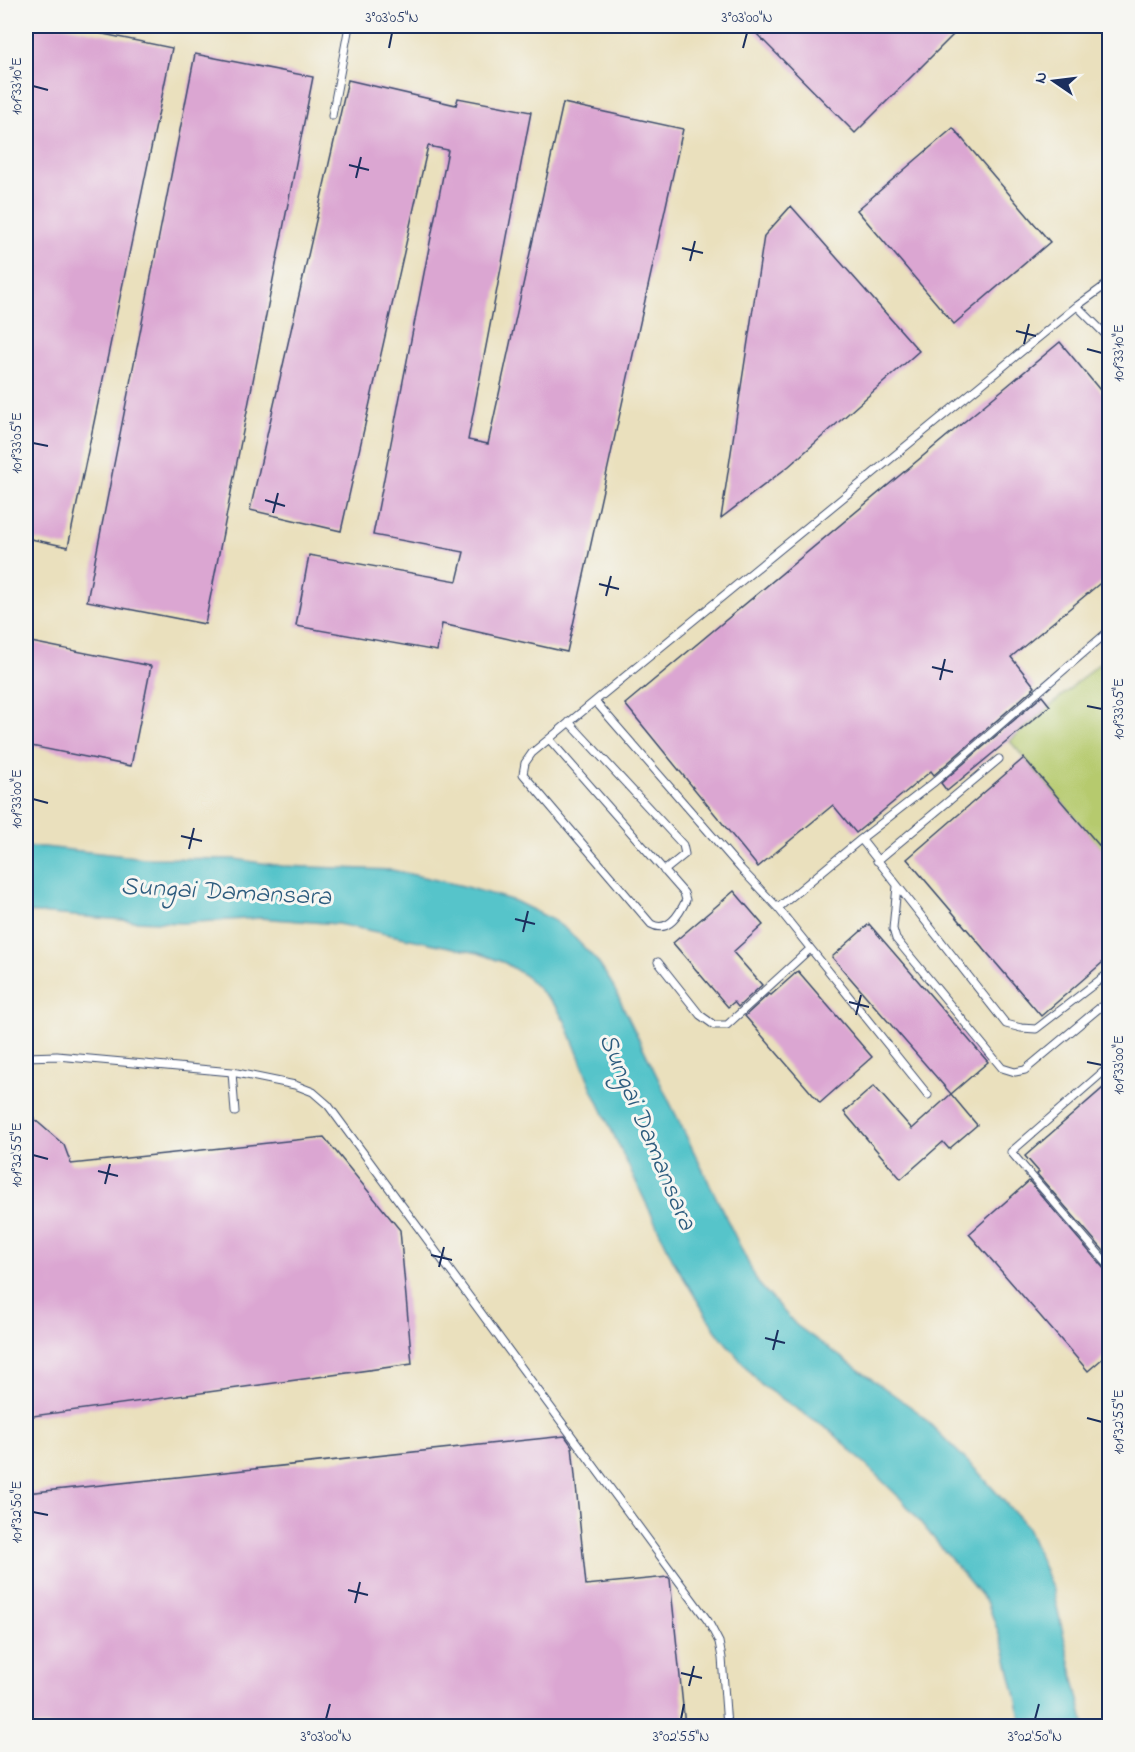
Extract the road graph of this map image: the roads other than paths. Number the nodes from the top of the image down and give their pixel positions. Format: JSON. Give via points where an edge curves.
{"nodes":[{"id":1,"x":349,"y":26,"type":"edge"},
{"id":2,"x":332,"y":116,"type":"dead end"},
{"id":3,"x":1110,"y":282,"type":"edge"},
{"id":4,"x":1077,"y":306,"type":"junction"},
{"id":5,"x":1110,"y":339,"type":"edge"},
{"id":6,"x":1110,"y":630,"type":"edge"},
{"id":7,"x":595,"y":701,"type":"junction"},
{"id":8,"x":569,"y":722,"type":"junction"},
{"id":9,"x":549,"y":739,"type":"junction"},
{"id":10,"x":999,"y":759,"type":"dead end"},
{"id":11,"x":861,"y":839,"type":"junction"},
{"id":12,"x":877,"y":861,"type":"junction"},
{"id":13,"x":664,"y":871,"type":"junction"},
{"id":14,"x":897,"y":886,"type":"junction"},
{"id":15,"x":778,"y":908,"type":"junction"},
{"id":16,"x":810,"y":949,"type":"junction"},
{"id":17,"x":658,"y":962,"type":"dead end"},
{"id":18,"x":1110,"y":972,"type":"edge"},
{"id":19,"x":1110,"y":999,"type":"edge"},
{"id":20,"x":26,"y":1057,"type":"edge"},
{"id":21,"x":1110,"y":1066,"type":"edge"},
{"id":22,"x":232,"y":1072,"type":"junction"},
{"id":23,"x":928,"y":1095,"type":"dead end"},
{"id":24,"x":235,"y":1112,"type":"dead end"},
{"id":25,"x":1110,"y":1267,"type":"edge"},
{"id":26,"x":727,"y":1726,"type":"edge"}],
"edges":[{"from":1,"to":2,"type":"lane"},
{"from":3,"to":4,"type":"lane"},
{"from":4,"to":5,"type":"lane"},
{"from":4,"to":7,"type":"lane"},
{"from":6,"to":11,"type":"lane","via":[[933,783]]},
{"from":7,"to":8,"type":"lane"},
{"from":7,"to":15,"type":"lane"},
{"from":8,"to":9,"type":"lane"},
{"from":8,"to":13,"type":"lane","via":[[683,845],[685,854]]},
{"from":9,"to":13,"type":"lane"},
{"from":9,"to":13,"type":"lane","via":[[532,753],[523,774],[656,927],[675,919],[686,900]]},
{"from":10,"to":12,"type":"lane"},
{"from":11,"to":12,"type":"lane"},
{"from":11,"to":15,"type":"lane"},
{"from":12,"to":14,"type":"lane"},
{"from":14,"to":18,"type":"lane","via":[[1006,1024],[1036,1029]]},
{"from":14,"to":19,"type":"lane","via":[[893,929],[896,939],[1002,1068],[1025,1070]]},
{"from":15,"to":16,"type":"lane"},
{"from":16,"to":17,"type":"lane","via":[[727,1025],[714,1025],[700,1015]]},
{"from":16,"to":23,"type":"lane"},
{"from":20,"to":22,"type":"lane","via":[[57,1056]]},
{"from":21,"to":25,"type":"lane","via":[[1011,1152]]},
{"from":22,"to":24,"type":"lane"},
{"from":22,"to":26,"type":"lane","via":[[296,1086],[313,1092],[328,1104],[708,1621],[722,1658]]}]}
